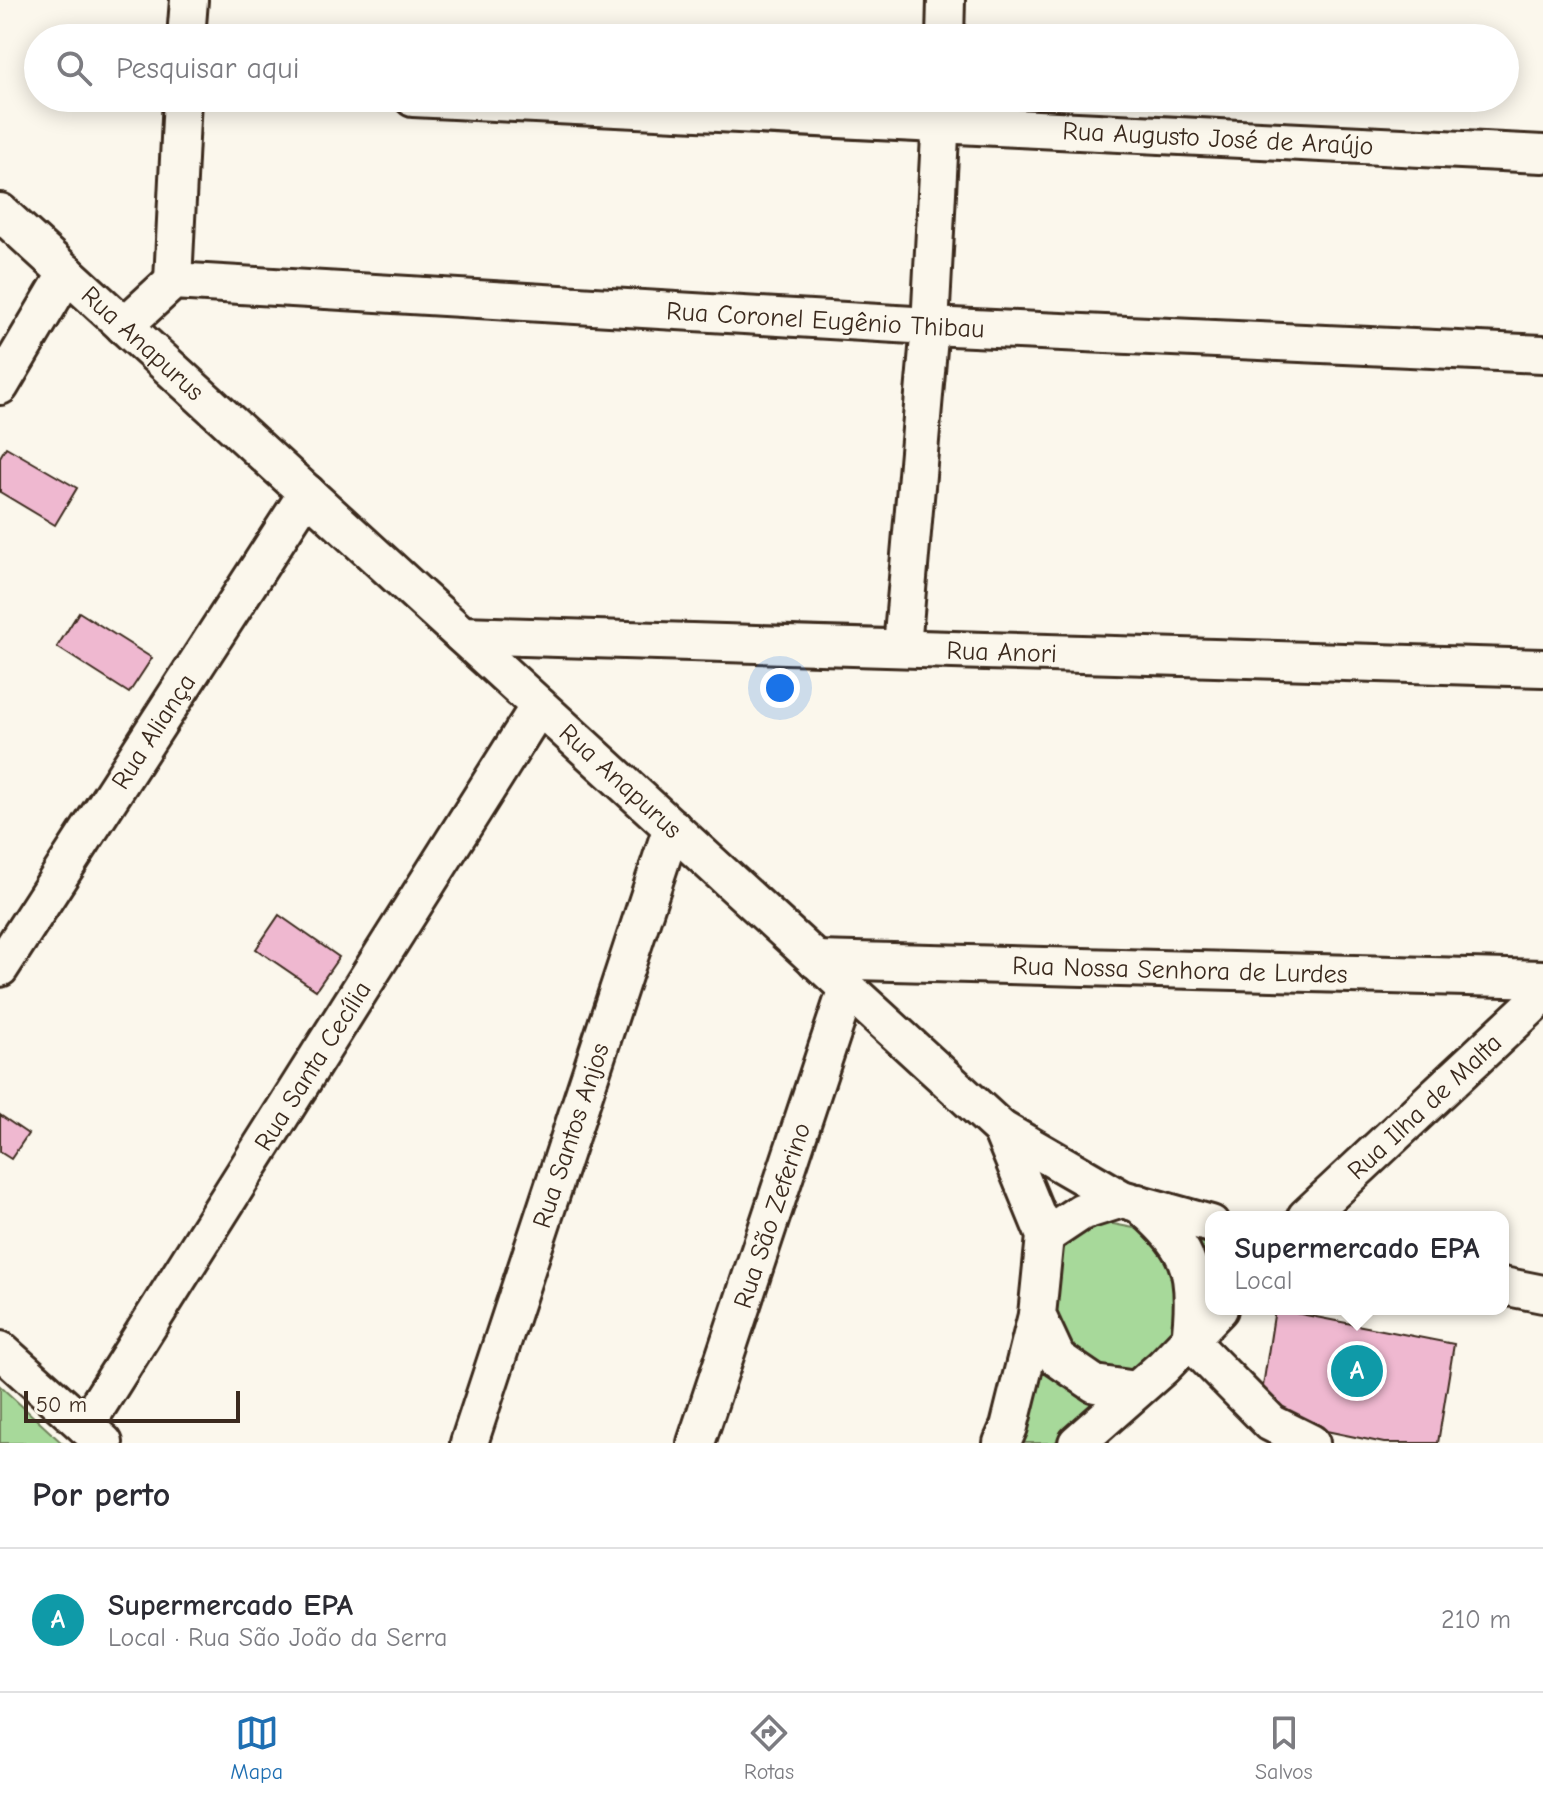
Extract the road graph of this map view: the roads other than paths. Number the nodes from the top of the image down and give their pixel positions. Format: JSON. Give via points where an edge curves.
{"nodes":[{"id":1,"x":189,"y":0,"type":"edge"},
{"id":2,"x":946,"y":0,"type":"edge"},
{"id":3,"x":187,"y":24,"type":"edge"},
{"id":4,"x":945,"y":24,"type":"edge"},
{"id":5,"x":181,"y":112,"type":"edge"},
{"id":6,"x":941,"y":112,"type":"edge"},
{"id":7,"x":1543,"y":154,"type":"edge"},
{"id":8,"x":0,"y":212,"type":"edge"},
{"id":9,"x":67,"y":273,"type":"junction"},
{"id":10,"x":173,"y":281,"type":"junction"},
{"id":11,"x":124,"y":326,"type":"junction"},
{"id":12,"x":930,"y":326,"type":"junction"},
{"id":13,"x":1543,"y":354,"type":"edge"},
{"id":14,"x":0,"y":386,"type":"edge"},
{"id":15,"x":307,"y":493,"type":"junction"},
{"id":16,"x":462,"y":635,"type":"junction"},
{"id":17,"x":902,"y":647,"type":"junction"},
{"id":18,"x":1543,"y":668,"type":"edge"},
{"id":19,"x":539,"y":706,"type":"junction"},
{"id":20,"x":672,"y":827,"type":"junction"},
{"id":21,"x":816,"y":960,"type":"junction"},
{"id":22,"x":0,"y":968,"type":"edge"},
{"id":23,"x":1543,"y":979,"type":"edge"},
{"id":24,"x":847,"y":988,"type":"junction"},
{"id":25,"x":1543,"y":995,"type":"edge"},
{"id":26,"x":1001,"y":1129,"type":"junction"},
{"id":27,"x":1130,"y":1201,"type":"junction"},
{"id":28,"x":1312,"y":1211,"type":"edge"},
{"id":29,"x":1205,"y":1222,"type":"edge"},
{"id":30,"x":1045,"y":1236,"type":"junction"},
{"id":31,"x":1509,"y":1287,"type":"edge"},
{"id":32,"x":1543,"y":1294,"type":"edge"},
{"id":33,"x":1037,"y":1315,"type":"junction"},
{"id":34,"x":1214,"y":1315,"type":"edge"},
{"id":35,"x":1190,"y":1341,"type":"junction"},
{"id":36,"x":0,"y":1350,"type":"edge"},
{"id":37,"x":1136,"y":1390,"type":"junction"},
{"id":38,"x":94,"y":1434,"type":"edge"},
{"id":39,"x":469,"y":1443,"type":"edge"},
{"id":40,"x":696,"y":1443,"type":"edge"},
{"id":41,"x":1002,"y":1443,"type":"edge"},
{"id":42,"x":1077,"y":1443,"type":"edge"},
{"id":43,"x":1311,"y":1443,"type":"edge"}],
"edges":[{"from":1,"to":3,"type":"street"},
{"from":2,"to":4,"type":"street"},
{"from":5,"to":10,"type":"street"},
{"from":6,"to":7,"type":"street","name":"Rua Augusto José de Araújo"},
{"from":6,"to":12,"type":"street"},
{"from":8,"to":9,"type":"street","name":"Rua Anapurus"},
{"from":9,"to":11,"type":"street","name":"Rua Anapurus"},
{"from":9,"to":14,"type":"street"},
{"from":10,"to":11,"type":"street"},
{"from":10,"to":12,"type":"street","name":"Rua Coronel Eugênio Thibau"},
{"from":11,"to":15,"type":"street","name":"Rua Anapurus"},
{"from":12,"to":13,"type":"street","name":"Rua Coronel Eugênio Thibau"},
{"from":12,"to":17,"type":"street"},
{"from":15,"to":16,"type":"street","name":"Rua Anapurus"},
{"from":15,"to":22,"type":"street","name":"Rua Aliança"},
{"from":16,"to":17,"type":"street","name":"Rua Anori"},
{"from":16,"to":19,"type":"street","name":"Rua Anapurus"},
{"from":17,"to":18,"type":"street","name":"Rua Anori"},
{"from":19,"to":20,"type":"street","name":"Rua Anapurus"},
{"from":19,"to":38,"type":"street","name":"Rua Santa Cecília"},
{"from":20,"to":21,"type":"street","name":"Rua Anapurus"},
{"from":20,"to":39,"type":"street","name":"Rua Santos Anjos"},
{"from":21,"to":23,"type":"street","name":"Rua Nossa Senhora de Lurdes"},
{"from":21,"to":24,"type":"street","name":"Rua Anapurus"},
{"from":24,"to":26,"type":"street","name":"Rua Anapurus"},
{"from":24,"to":40,"type":"street","name":"Rua São Zeferino"},
{"from":25,"to":28,"type":"street","name":"Rua Ilha de Malta"},
{"from":26,"to":27,"type":"street"},
{"from":26,"to":30,"type":"street","name":"Rua Anapurus"},
{"from":27,"to":29,"type":"street"},
{"from":27,"to":30,"type":"street","via":[[1081,1212]]},
{"from":27,"to":35,"type":"street","via":[[1161,1224],[1186,1260],[1194,1305]]},
{"from":30,"to":33,"type":"street","name":"Rua Anapurus"},
{"from":31,"to":32,"type":"street"},
{"from":33,"to":37,"type":"street","via":[[1057,1358],[1095,1384]]},
{"from":33,"to":41,"type":"street","name":"Rua Anapurus"},
{"from":34,"to":35,"type":"street"},
{"from":35,"to":37,"type":"street"},
{"from":35,"to":43,"type":"street","via":[[1271,1423]]},
{"from":36,"to":38,"type":"street"},
{"from":37,"to":42,"type":"street"}]}
